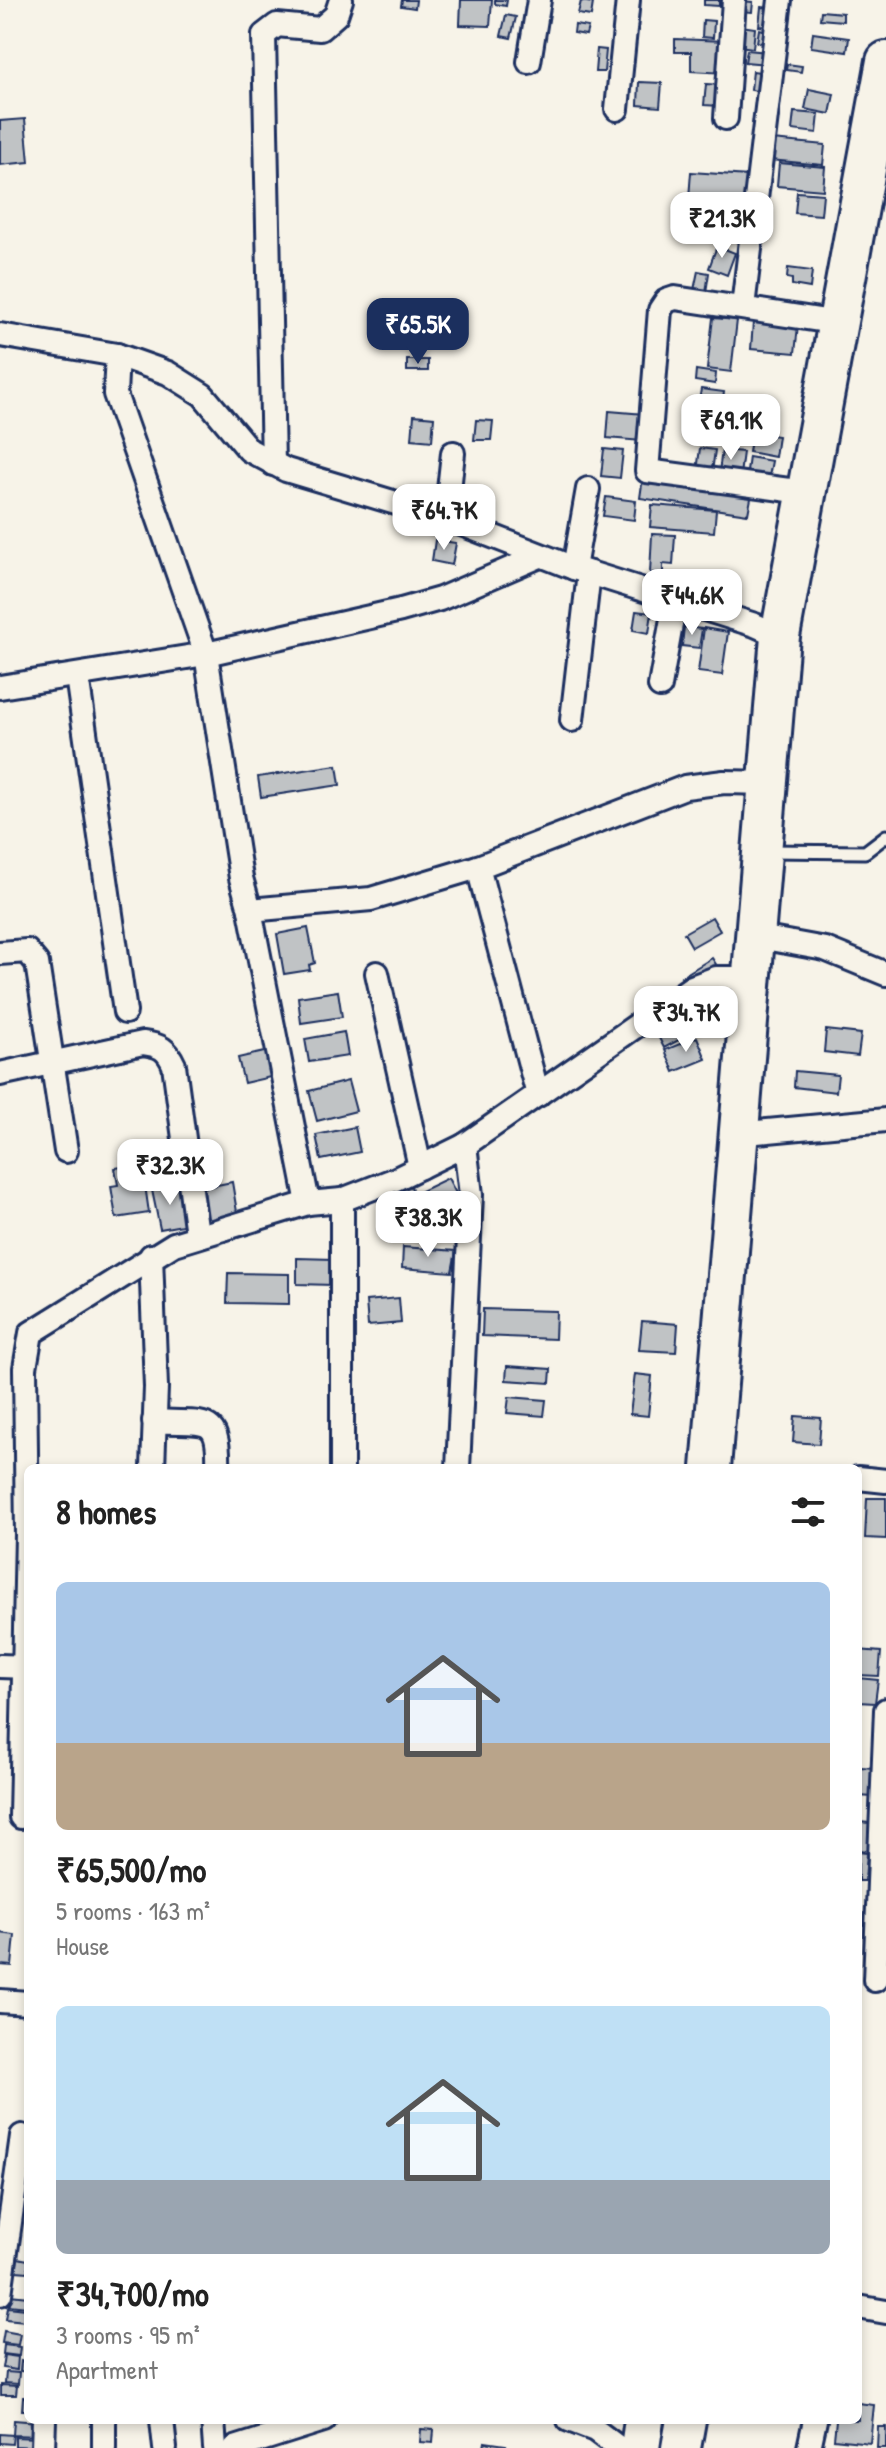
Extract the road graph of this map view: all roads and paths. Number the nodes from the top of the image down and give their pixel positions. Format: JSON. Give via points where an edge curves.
{"nodes":[{"id":1,"x":341,"y":0,"type":"edge"},
{"id":2,"x":539,"y":0,"type":"edge"},
{"id":3,"x":628,"y":0,"type":"edge"},
{"id":4,"x":734,"y":0,"type":"edge"},
{"id":5,"x":780,"y":0,"type":"edge"},
{"id":6,"x":886,"y":61,"type":"edge"},
{"id":7,"x":529,"y":62,"type":"dead end"},
{"id":8,"x":617,"y":109,"type":"dead end"},
{"id":9,"x":726,"y":118,"type":"dead end"},
{"id":10,"x":743,"y":307,"type":"junction"},
{"id":11,"x":839,"y":323,"type":"junction"},
{"id":12,"x":2,"y":332,"type":"edge"},
{"id":13,"x":117,"y":355,"type":"junction"},
{"id":14,"x":453,"y":453,"type":"dead end"},
{"id":15,"x":273,"y":464,"type":"junction"},
{"id":16,"x":588,"y":489,"type":"dead end"},
{"id":17,"x":804,"y":492,"type":"junction"},
{"id":18,"x":446,"y":518,"type":"junction"},
{"id":19,"x":540,"y":556,"type":"junction"},
{"id":20,"x":581,"y":571,"type":"junction"},
{"id":21,"x":675,"y":602,"type":"junction"},
{"id":22,"x":780,"y":636,"type":"junction"},
{"id":23,"x":206,"y":654,"type":"junction"},
{"id":24,"x":77,"y":676,"type":"junction"},
{"id":25,"x":660,"y":686,"type":"dead end"},
{"id":26,"x":0,"y":687,"type":"edge"},
{"id":27,"x":572,"y":720,"type":"dead end"},
{"id":28,"x":769,"y":783,"type":"junction"},
{"id":29,"x":886,"y":836,"type":"edge"},
{"id":30,"x":763,"y":851,"type":"junction"},
{"id":31,"x":478,"y":867,"type":"junction"},
{"id":32,"x":250,"y":910,"type":"junction"},
{"id":33,"x":754,"y":936,"type":"junction"},
{"id":34,"x":0,"y":953,"type":"edge"},
{"id":35,"x":377,"y":973,"type":"dead end"},
{"id":36,"x":886,"y":974,"type":"edge"},
{"id":37,"x":750,"y":978,"type":"junction"},
{"id":38,"x":125,"y":1012,"type":"dead end"},
{"id":39,"x":52,"y":1063,"type":"junction"},
{"id":40,"x":0,"y":1074,"type":"edge"},
{"id":41,"x":538,"y":1095,"type":"junction"},
{"id":42,"x":886,"y":1120,"type":"edge"},
{"id":43,"x":736,"y":1134,"type":"junction"},
{"id":44,"x":465,"y":1145,"type":"junction"},
{"id":45,"x":66,"y":1151,"type":"dead end"},
{"id":46,"x":420,"y":1167,"type":"junction"},
{"id":47,"x":342,"y":1200,"type":"junction"},
{"id":48,"x":308,"y":1203,"type":"junction"},
{"id":49,"x":197,"y":1234,"type":"junction"},
{"id":50,"x":151,"y":1256,"type":"junction"},
{"id":51,"x":154,"y":1421,"type":"junction"},
{"id":52,"x":25,"y":1464,"type":"edge"},
{"id":53,"x":153,"y":1464,"type":"edge"},
{"id":54,"x":218,"y":1464,"type":"edge"},
{"id":55,"x":342,"y":1464,"type":"edge"},
{"id":56,"x":458,"y":1464,"type":"edge"},
{"id":57,"x":720,"y":1464,"type":"edge"},
{"id":58,"x":862,"y":1478,"type":"edge"},
{"id":59,"x":886,"y":1481,"type":"edge"},
{"id":60,"x":0,"y":1666,"type":"edge"},
{"id":61,"x":24,"y":1667,"type":"edge"},
{"id":62,"x":886,"y":1710,"type":"edge"},
{"id":63,"x":24,"y":1727,"type":"edge"},
{"id":64,"x":862,"y":1811,"type":"edge"},
{"id":65,"x":884,"y":1814,"type":"edge"},
{"id":66,"x":21,"y":1817,"type":"dead end"},
{"id":67,"x":873,"y":1979,"type":"edge"},
{"id":68,"x":0,"y":2001,"type":"edge"},
{"id":69,"x":24,"y":2003,"type":"edge"},
{"id":70,"x":22,"y":2136,"type":"dead end"},
{"id":71,"x":12,"y":2245,"type":"edge"},
{"id":72,"x":0,"y":2294,"type":"edge"},
{"id":73,"x":862,"y":2308,"type":"edge"},
{"id":74,"x":886,"y":2312,"type":"edge"},
{"id":75,"x":44,"y":2424,"type":"edge"},
{"id":76,"x":104,"y":2424,"type":"edge"},
{"id":77,"x":162,"y":2424,"type":"edge"},
{"id":78,"x":213,"y":2424,"type":"edge"},
{"id":79,"x":294,"y":2424,"type":"edge"},
{"id":80,"x":579,"y":2424,"type":"edge"},
{"id":81,"x":643,"y":2424,"type":"edge"},
{"id":82,"x":685,"y":2424,"type":"edge"},
{"id":83,"x":814,"y":2424,"type":"edge"},
{"id":84,"x":265,"y":2428,"type":"edge"},
{"id":85,"x":43,"y":2448,"type":"edge"},
{"id":86,"x":104,"y":2448,"type":"edge"},
{"id":87,"x":165,"y":2448,"type":"edge"},
{"id":88,"x":215,"y":2448,"type":"edge"},
{"id":89,"x":235,"y":2448,"type":"edge"},
{"id":90,"x":619,"y":2448,"type":"edge"},
{"id":91,"x":640,"y":2448,"type":"edge"},
{"id":92,"x":681,"y":2448,"type":"edge"},
{"id":93,"x":809,"y":2448,"type":"edge"}],
"edges":[{"from":1,"to":15,"type":"street","via":[[320,29],[277,25],[264,35]]},
{"from":2,"to":7,"type":"street"},
{"from":3,"to":8,"type":"street"},
{"from":4,"to":9,"type":"street"},
{"from":5,"to":10,"type":"street"},
{"from":6,"to":11,"type":"highway"},
{"from":10,"to":11,"type":"street"},
{"from":10,"to":17,"type":"street","via":[[675,298],[660,310],[647,471]]},
{"from":11,"to":17,"type":"highway"},
{"from":12,"to":13,"type":"street"},
{"from":13,"to":15,"type":"street","via":[[188,384],[249,450]]},
{"from":13,"to":23,"type":"street","via":[[115,394]]},
{"from":14,"to":18,"type":"street"},
{"from":15,"to":18,"type":"street","via":[[378,501]]},
{"from":16,"to":20,"type":"street"},
{"from":17,"to":22,"type":"highway"},
{"from":18,"to":19,"type":"street"},
{"from":19,"to":20,"type":"street"},
{"from":19,"to":23,"type":"street","via":[[440,599]]},
{"from":20,"to":21,"type":"street"},
{"from":20,"to":27,"type":"street"},
{"from":21,"to":22,"type":"street"},
{"from":21,"to":25,"type":"street"},
{"from":22,"to":28,"type":"highway"},
{"from":23,"to":24,"type":"street"},
{"from":23,"to":32,"type":"street"},
{"from":24,"to":26,"type":"street"},
{"from":24,"to":38,"type":"street"},
{"from":28,"to":30,"type":"highway"},
{"from":28,"to":31,"type":"street","via":[[685,787]]},
{"from":29,"to":30,"type":"lane","via":[[865,852]]},
{"from":30,"to":33,"type":"highway"},
{"from":31,"to":32,"type":"street","via":[[371,899]]},
{"from":31,"to":41,"type":"street"},
{"from":32,"to":48,"type":"street"},
{"from":33,"to":36,"type":"street","via":[[825,949]]},
{"from":33,"to":37,"type":"highway"},
{"from":34,"to":39,"type":"street","via":[[20,949],[37,963]]},
{"from":35,"to":46,"type":"street"},
{"from":37,"to":41,"type":"street","via":[[701,982]]},
{"from":37,"to":43,"type":"highway"},
{"from":39,"to":40,"type":"street"},
{"from":39,"to":45,"type":"street"},
{"from":39,"to":49,"type":"street","via":[[143,1043],[169,1053]]},
{"from":41,"to":44,"type":"street"},
{"from":42,"to":43,"type":"street"},
{"from":43,"to":57,"type":"highway"},
{"from":44,"to":46,"type":"street"},
{"from":44,"to":56,"type":"street","via":[[471,1195]]},
{"from":46,"to":47,"type":"street"},
{"from":47,"to":48,"type":"street"},
{"from":47,"to":55,"type":"street"},
{"from":48,"to":49,"type":"street"},
{"from":49,"to":50,"type":"street"},
{"from":50,"to":51,"type":"street"},
{"from":50,"to":52,"type":"street","via":[[31,1333],[25,1348]]},
{"from":51,"to":53,"type":"street"},
{"from":51,"to":54,"type":"street","via":[[209,1425],[219,1440]]},
{"from":58,"to":59,"type":"street"},
{"from":60,"to":61,"type":"street"},
{"from":62,"to":65,"type":"street"},
{"from":63,"to":66,"type":"street"},
{"from":64,"to":65,"type":"street"},
{"from":65,"to":67,"type":"street"},
{"from":68,"to":69,"type":"street"},
{"from":70,"to":71,"type":"street"},
{"from":71,"to":72,"type":"street"},
{"from":73,"to":74,"type":"street"},
{"from":75,"to":85,"type":"street"},
{"from":76,"to":86,"type":"street"},
{"from":77,"to":87,"type":"street"},
{"from":78,"to":88,"type":"street"},
{"from":79,"to":84,"type":"street"},
{"from":80,"to":90,"type":"street"},
{"from":81,"to":91,"type":"highway"},
{"from":82,"to":92,"type":"highway"},
{"from":83,"to":93,"type":"street"},
{"from":84,"to":89,"type":"street"}]}
